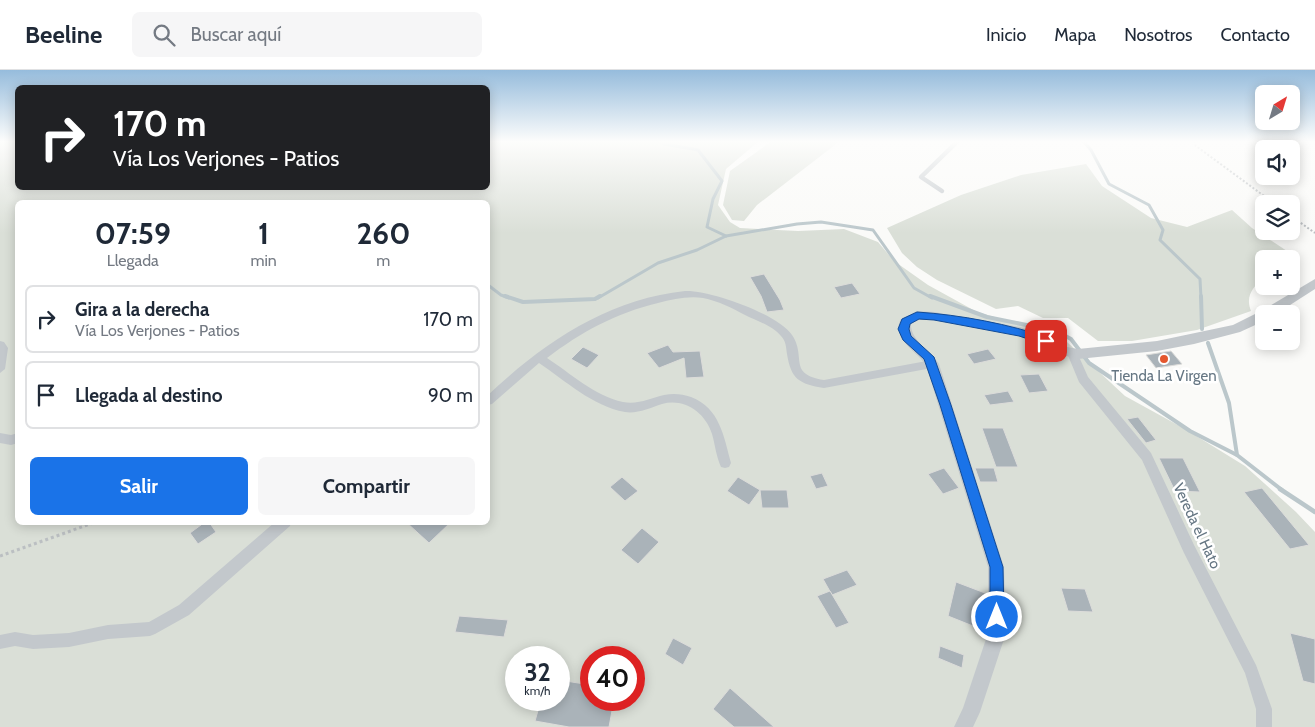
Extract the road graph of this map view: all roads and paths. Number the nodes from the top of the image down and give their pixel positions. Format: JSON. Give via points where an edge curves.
{"nodes":[{"id":1,"x":926,"y":172,"type":"edge"},
{"id":2,"x":1231,"y":172,"type":"edge"},
{"id":3,"x":942,"y":191,"type":"dead end"},
{"id":4,"x":1263,"y":195,"type":"edge"},
{"id":5,"x":1300,"y":222,"type":"edge"},
{"id":6,"x":1315,"y":233,"type":"edge"},
{"id":7,"x":1315,"y":283,"type":"edge"},
{"id":8,"x":1280,"y":305,"type":"edge"},
{"id":9,"x":1255,"y":319,"type":"edge"},
{"id":10,"x":0,"y":345,"type":"edge"},
{"id":11,"x":1080,"y":353,"type":"junction"},
{"id":12,"x":539,"y":358,"type":"junction"},
{"id":13,"x":932,"y":364,"type":"junction"},
{"id":14,"x":0,"y":369,"type":"edge"},
{"id":15,"x":490,"y":399,"type":"edge"},
{"id":16,"x":0,"y":438,"type":"edge"},
{"id":17,"x":15,"y":439,"type":"edge"},
{"id":18,"x":725,"y":463,"type":"dead end"},
{"id":19,"x":88,"y":525,"type":"edge"},
{"id":20,"x":282,"y":525,"type":"edge"},
{"id":21,"x":0,"y":556,"type":"edge"},
{"id":22,"x":0,"y":642,"type":"edge"},
{"id":23,"x":963,"y":727,"type":"edge"},
{"id":24,"x":1264,"y":727,"type":"edge"}],
"edges":[{"from":1,"to":3,"type":"lane","via":[[921,177]]},
{"from":2,"to":4,"type":"path"},
{"from":5,"to":6,"type":"path"},
{"from":7,"to":8,"type":"street"},
{"from":9,"to":11,"type":"street","via":[[1236,329],[1194,340]]},
{"from":10,"to":14,"type":"street","via":[[3,348]]},
{"from":11,"to":13,"type":"street","via":[[1020,332],[917,315],[905,322],[903,329],[906,338]]},
{"from":11,"to":24,"type":"street","name":"Vereda el Hato","via":[[1083,379],[1147,457],[1189,549],[1251,670],[1264,709]]},
{"from":12,"to":13,"type":"street","via":[[593,322],[623,308],[683,294],[724,300],[784,332],[790,341],[793,363],[810,384]]},
{"from":12,"to":15,"type":"street"},
{"from":12,"to":18,"type":"street","via":[[617,406],[627,408],[676,397],[694,403],[714,422]]},
{"from":13,"to":23,"type":"street","via":[[996,567],[997,633]]},
{"from":16,"to":17,"type":"street"},
{"from":19,"to":21,"type":"path"},
{"from":20,"to":22,"type":"street","via":[[184,610],[150,629],[108,632],[69,640],[33,642],[15,639]]}]}
